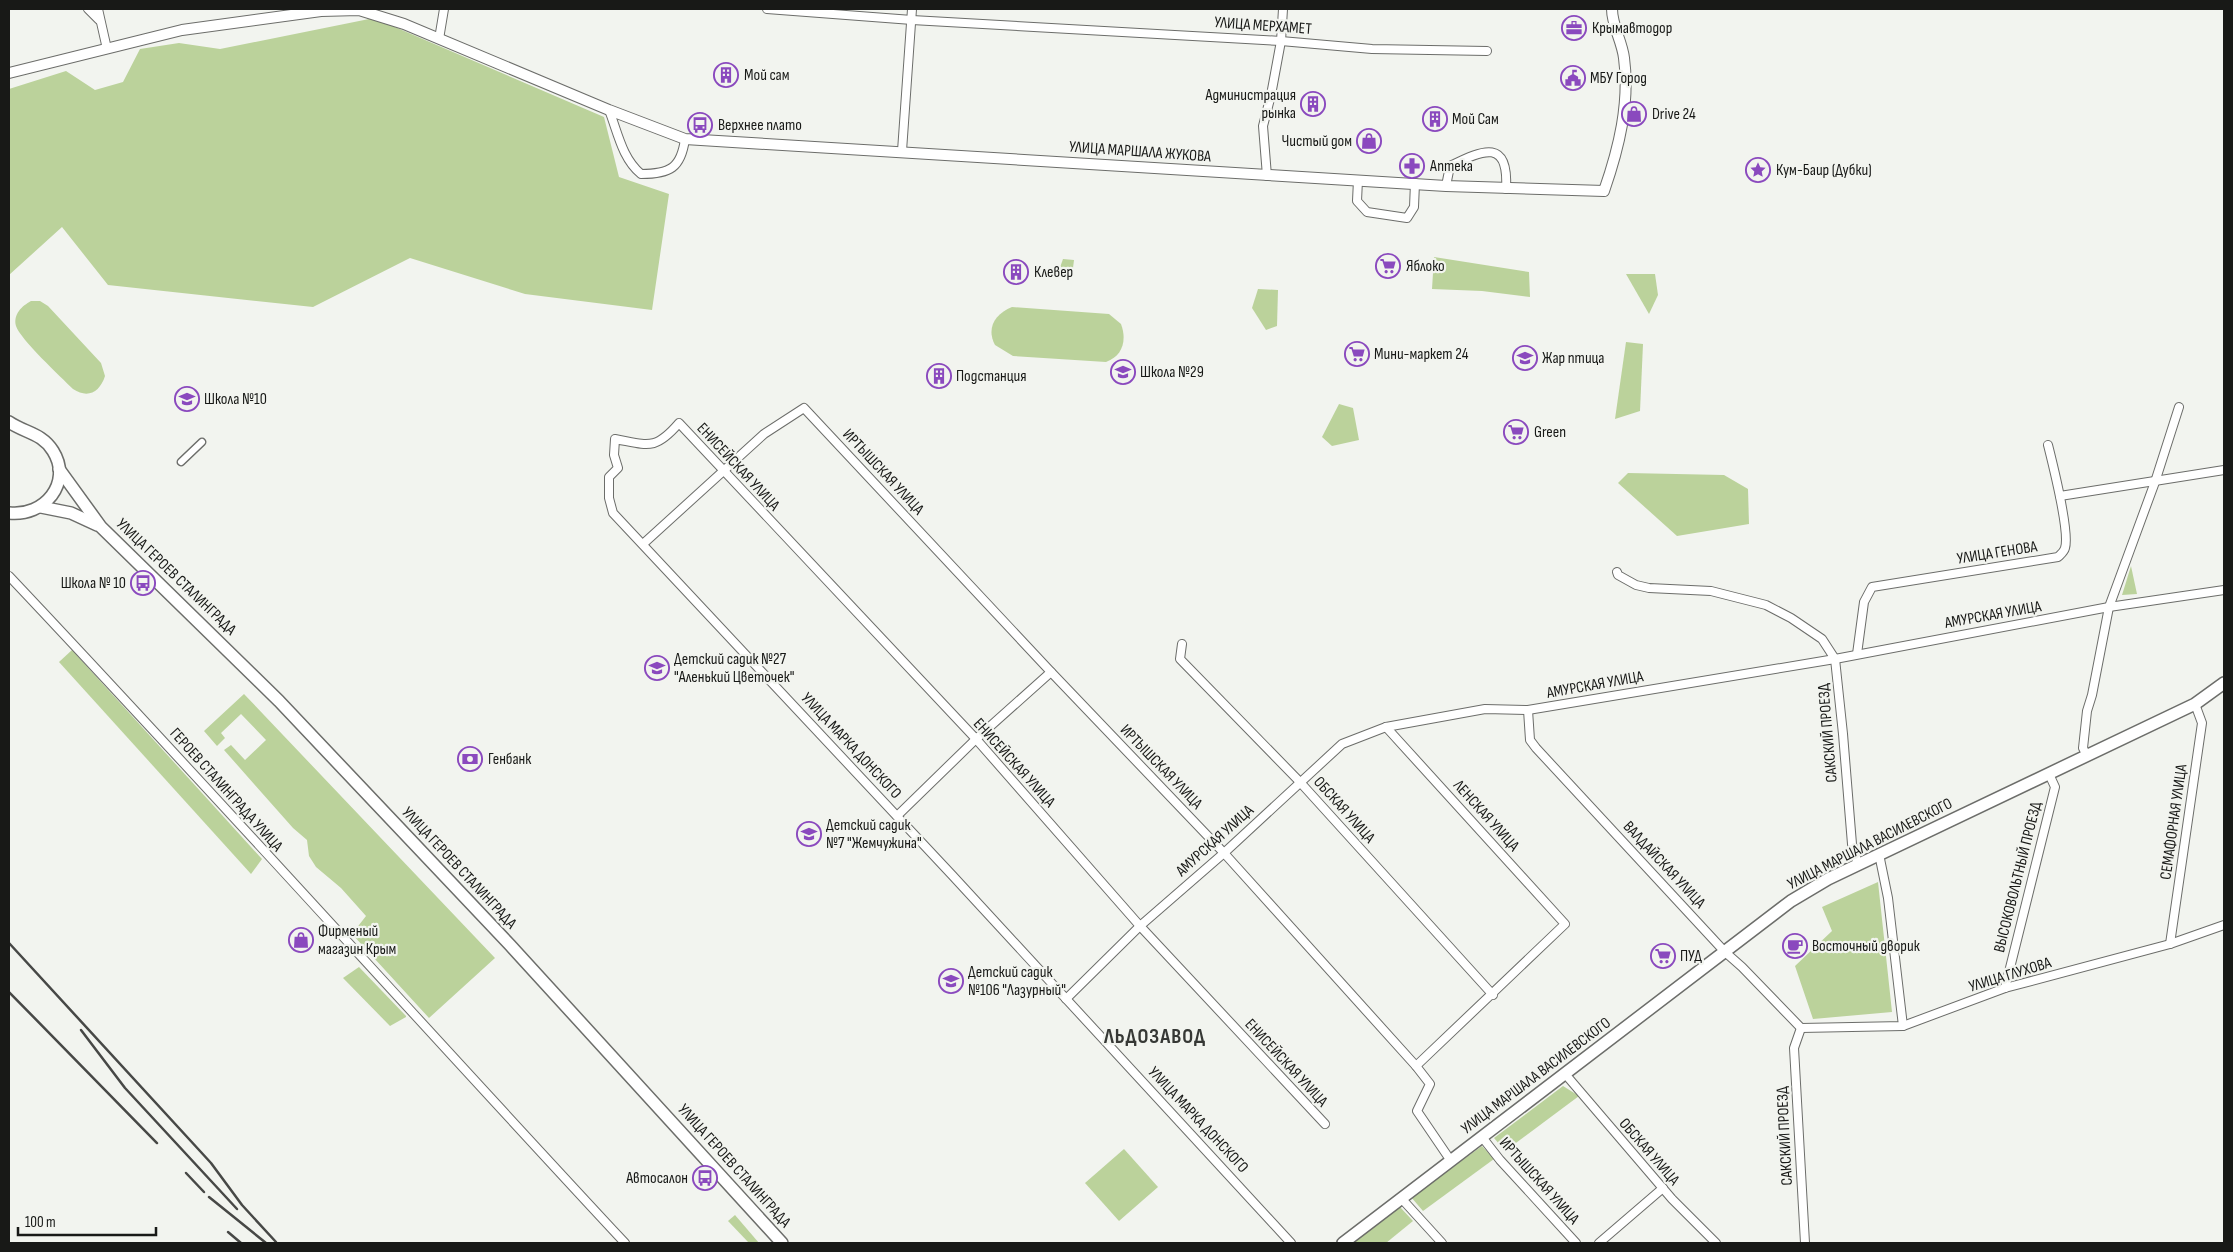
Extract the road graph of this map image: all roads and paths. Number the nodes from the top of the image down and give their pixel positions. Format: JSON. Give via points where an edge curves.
{"nodes":[{"id":1,"x":88,"y":9,"type":"edge"},
{"id":2,"x":98,"y":9,"type":"edge"},
{"id":3,"x":444,"y":9,"type":"edge"},
{"id":4,"x":767,"y":9,"type":"edge"},
{"id":5,"x":912,"y":9,"type":"edge"},
{"id":6,"x":1282,"y":9,"type":"edge"},
{"id":7,"x":1612,"y":9,"type":"edge"},
{"id":8,"x":99,"y":20,"type":"junction"},
{"id":9,"x":912,"y":20,"type":"junction"},
{"id":10,"x":439,"y":39,"type":"junction"},
{"id":11,"x":1281,"y":41,"type":"junction"},
{"id":12,"x":107,"y":49,"type":"junction"},
{"id":13,"x":1487,"y":51,"type":"dead end"},
{"id":14,"x":9,"y":73,"type":"edge"},
{"id":15,"x":610,"y":110,"type":"junction"},
{"id":16,"x":686,"y":139,"type":"junction"},
{"id":17,"x":902,"y":151,"type":"junction"},
{"id":18,"x":1268,"y":176,"type":"junction"},
{"id":19,"x":1358,"y":180,"type":"junction"},
{"id":20,"x":1415,"y":183,"type":"junction"},
{"id":21,"x":1446,"y":186,"type":"junction"},
{"id":22,"x":1506,"y":189,"type":"junction"},
{"id":23,"x":2179,"y":407,"type":"dead end"},
{"id":24,"x":679,"y":423,"type":"joint"},
{"id":25,"x":11,"y":426,"type":"edge"},
{"id":26,"x":202,"y":442,"type":"dead end"},
{"id":27,"x":2048,"y":445,"type":"dead end"},
{"id":28,"x":181,"y":462,"type":"dead end"},
{"id":29,"x":59,"y":469,"type":"junction"},
{"id":30,"x":2224,"y":470,"type":"edge"},
{"id":31,"x":722,"y":471,"type":"junction"},
{"id":32,"x":2156,"y":482,"type":"junction"},
{"id":33,"x":2060,"y":496,"type":"junction"},
{"id":34,"x":41,"y":507,"type":"junction"},
{"id":35,"x":9,"y":513,"type":"edge"},
{"id":36,"x":101,"y":526,"type":"junction"},
{"id":37,"x":643,"y":544,"type":"junction"},
{"id":38,"x":1617,"y":572,"type":"dead end"},
{"id":39,"x":9,"y":576,"type":"edge"},
{"id":40,"x":2224,"y":590,"type":"edge"},
{"id":41,"x":2109,"y":607,"type":"junction"},
{"id":42,"x":1182,"y":644,"type":"dead end"},
{"id":43,"x":1857,"y":654,"type":"junction"},
{"id":44,"x":1835,"y":659,"type":"junction"},
{"id":45,"x":1051,"y":672,"type":"junction"},
{"id":46,"x":2224,"y":683,"type":"edge"},
{"id":47,"x":2195,"y":704,"type":"junction"},
{"id":48,"x":1528,"y":710,"type":"junction"},
{"id":49,"x":1386,"y":727,"type":"junction"},
{"id":50,"x":976,"y":739,"type":"junction"},
{"id":51,"x":2087,"y":756,"type":"junction"},
{"id":52,"x":2049,"y":774,"type":"junction"},
{"id":53,"x":1300,"y":781,"type":"junction"},
{"id":54,"x":897,"y":816,"type":"junction"},
{"id":55,"x":1224,"y":853,"type":"junction"},
{"id":56,"x":1879,"y":854,"type":"junction"},
{"id":57,"x":1858,"y":864,"type":"junction"},
{"id":58,"x":1140,"y":926,"type":"junction"},
{"id":59,"x":2224,"y":926,"type":"edge"},
{"id":60,"x":2170,"y":944,"type":"junction"},
{"id":61,"x":1725,"y":952,"type":"junction"},
{"id":62,"x":2005,"y":988,"type":"junction"},
{"id":63,"x":1493,"y":995,"type":"junction"},
{"id":64,"x":1066,"y":999,"type":"junction"},
{"id":65,"x":1903,"y":1026,"type":"junction"},
{"id":66,"x":1801,"y":1028,"type":"junction"},
{"id":67,"x":1416,"y":1066,"type":"junction"},
{"id":68,"x":1566,"y":1075,"type":"junction"},
{"id":69,"x":1325,"y":1124,"type":"dead end"},
{"id":70,"x":1482,"y":1138,"type":"junction"},
{"id":71,"x":1451,"y":1161,"type":"junction"},
{"id":72,"x":1663,"y":1188,"type":"junction"},
{"id":73,"x":1401,"y":1198,"type":"junction"},
{"id":74,"x":626,"y":1243,"type":"edge"},
{"id":75,"x":782,"y":1243,"type":"edge"},
{"id":76,"x":1291,"y":1243,"type":"edge"},
{"id":77,"x":1343,"y":1243,"type":"edge"},
{"id":78,"x":1442,"y":1243,"type":"edge"},
{"id":79,"x":1576,"y":1243,"type":"edge"},
{"id":80,"x":1599,"y":1243,"type":"edge"},
{"id":81,"x":1716,"y":1243,"type":"edge"},
{"id":82,"x":1805,"y":1243,"type":"edge"}],
"edges":[{"from":1,"to":8,"type":"street"},
{"from":2,"to":8,"type":"street"},
{"from":3,"to":10,"type":"street"},
{"from":4,"to":9,"type":"street","name":"УЛИЦА МЕРХАМЕТ"},
{"from":5,"to":9,"type":"street"},
{"from":6,"to":11,"type":"street"},
{"from":7,"to":22,"type":"street","name":"УЛИЦА МАРШАЛА ЖУКОВА","via":[[1624,55],[1626,92],[1616,158],[1604,191]]},
{"from":8,"to":12,"type":"street"},
{"from":9,"to":11,"type":"street","name":"УЛИЦА МЕРХАМЕТ"},
{"from":9,"to":17,"type":"street"},
{"from":10,"to":12,"type":"street","name":"УЛИЦА МАРШАЛА ЖУКОВА","via":[[359,10],[321,11],[182,30]]},
{"from":10,"to":15,"type":"street","name":"УЛИЦА МАРШАЛА ЖУКОВА"},
{"from":11,"to":13,"type":"street","name":"УЛИЦА МЕРХАМЕТ","via":[[1372,49]]},
{"from":11,"to":18,"type":"street","via":[[1262,126]]},
{"from":12,"to":14,"type":"street","name":"УЛИЦА МАРШАЛА ЖУКОВА"},
{"from":15,"to":16,"type":"street","name":"УЛИЦА МАРШАЛА ЖУКОВА"},
{"from":15,"to":16,"type":"street","via":[[623,151],[630,165],[641,174],[657,175],[672,168],[683,155]]},
{"from":16,"to":17,"type":"street","name":"УЛИЦА МАРШАЛА ЖУКОВА"},
{"from":17,"to":18,"type":"street","name":"УЛИЦА МАРШАЛА ЖУКОВА"},
{"from":18,"to":19,"type":"street","name":"УЛИЦА МАРШАЛА ЖУКОВА"},
{"from":19,"to":20,"type":"street","name":"УЛИЦА МАРШАЛА ЖУКОВА"},
{"from":19,"to":20,"type":"street","via":[[1357,201],[1367,212],[1408,218],[1414,207]]},
{"from":20,"to":21,"type":"street","name":"УЛИЦА МАРШАЛА ЖУКОВА"},
{"from":21,"to":22,"type":"street","name":"УЛИЦА МАРШАЛА ЖУКОВА"},
{"from":21,"to":22,"type":"street","via":[[1450,166],[1482,152],[1494,152],[1504,159]]},
{"from":23,"to":32,"type":"street"},
{"from":24,"to":31,"type":"street","name":"ЕНИСЕЙСКАЯ УЛИЦА"},
{"from":24,"to":37,"type":"street","name":"УЛИЦА МАРКА ДОНСКОГО","via":[[655,444],[615,439],[614,455],[618,468],[610,477],[610,505],[613,513]]},
{"from":25,"to":29,"type":"main road","name":"УЛИЦА ГЕРОЕВ СТАЛИНГРАДА","via":[[43,439],[54,452]]},
{"from":26,"to":28,"type":"street"},
{"from":27,"to":33,"type":"street","name":"УЛИЦА ГЕНОВА"},
{"from":29,"to":34,"type":"main road","via":[[56,487]]},
{"from":29,"to":36,"type":"main road","name":"УЛИЦА ГЕРОЕВ СТАЛИНГРАДА"},
{"from":30,"to":32,"type":"street"},
{"from":31,"to":37,"type":"street"},
{"from":31,"to":45,"type":"street","name":"ИРТЫШСКАЯ УЛИЦА","via":[[764,434],[804,408]]},
{"from":31,"to":50,"type":"street","name":"ЕНИСЕЙСКАЯ УЛИЦА"},
{"from":32,"to":33,"type":"street"},
{"from":32,"to":41,"type":"street"},
{"from":33,"to":43,"type":"street","name":"УЛИЦА ГЕНОВА","via":[[2066,543],[2058,557],[1872,587],[1864,602]]},
{"from":34,"to":35,"type":"main road","via":[[27,513]]},
{"from":34,"to":36,"type":"main road","name":"УЛИЦА ГЕРОЕВ СТАЛИНГРАДА","via":[[71,513]]},
{"from":36,"to":75,"type":"main road","name":"УЛИЦА ГЕРОЕВ СТАЛИНГРАДА","via":[[280,701],[510,945]]},
{"from":37,"to":54,"type":"street","name":"УЛИЦА МАРКА ДОНСКОГО"},
{"from":38,"to":44,"type":"street","via":[[1618,576],[1649,588],[1711,591],[1766,605],[1822,639]]},
{"from":39,"to":74,"type":"street","name":"ГЕРОЕВ СТАЛИНГРАДА УЛИЦА"},
{"from":40,"to":41,"type":"street","name":"АМУРСКАЯ УЛИЦА"},
{"from":41,"to":43,"type":"street","name":"АМУРСКАЯ УЛИЦА"},
{"from":41,"to":51,"type":"street","via":[[2087,711],[2083,748]]},
{"from":42,"to":53,"type":"street","name":"ОБСКАЯ УЛИЦА","via":[[1180,658]]},
{"from":43,"to":44,"type":"street","name":"АМУРСКАЯ УЛИЦА"},
{"from":44,"to":48,"type":"street","name":"АМУРСКАЯ УЛИЦА"},
{"from":44,"to":57,"type":"street","name":"САКСКИЙ ПРОЕЗД","via":[[1852,844]]},
{"from":45,"to":50,"type":"street"},
{"from":45,"to":55,"type":"street","name":"ИРТЫШСКАЯ УЛИЦА"},
{"from":46,"to":47,"type":"main road","name":"УЛИЦА МАРШАЛА ВАСИЛЕВСКОГО"},
{"from":47,"to":51,"type":"main road","name":"УЛИЦА МАРШАЛА ВАСИЛЕВСКОГО"},
{"from":47,"to":60,"type":"street","name":"СЕМАФОРНАЯ УЛИЦА","via":[[2202,723]]},
{"from":48,"to":49,"type":"street","name":"АМУРСКАЯ УЛИЦА","via":[[1485,709]]},
{"from":48,"to":61,"type":"street","name":"ВАЛДАЙСКАЯ УЛИЦА","via":[[1530,740],[1536,748]]},
{"from":49,"to":53,"type":"street","name":"АМУРСКАЯ УЛИЦА","via":[[1342,744]]},
{"from":49,"to":63,"type":"street","name":"ЛЕНСКАЯ УЛИЦА","via":[[1565,924]]},
{"from":50,"to":54,"type":"street"},
{"from":50,"to":58,"type":"street","name":"ЕНИСЕЙСКАЯ УЛИЦА"},
{"from":51,"to":52,"type":"main road","name":"УЛИЦА МАРШАЛА ВАСИЛЕВСКОГО"},
{"from":52,"to":56,"type":"main road","name":"УЛИЦА МАРШАЛА ВАСИЛЕВСКОГО"},
{"from":52,"to":62,"type":"street","name":"ВЫСОКОВОЛЬТНЫЙ ПРОЕЗД","via":[[2055,787]]},
{"from":53,"to":55,"type":"street","name":"АМУРСКАЯ УЛИЦА"},
{"from":53,"to":63,"type":"street","name":"ОБСКАЯ УЛИЦА"},
{"from":54,"to":64,"type":"street","name":"УЛИЦА МАРКА ДОНСКОГО"},
{"from":55,"to":58,"type":"street","name":"АМУРСКАЯ УЛИЦА"},
{"from":55,"to":67,"type":"street","name":"ИРТЫШСКАЯ УЛИЦА"},
{"from":56,"to":57,"type":"main road","name":"УЛИЦА МАРШАЛА ВАСИЛЕВСКОГО"},
{"from":56,"to":65,"type":"street","via":[[1888,898]]},
{"from":57,"to":61,"type":"main road","name":"УЛИЦА МАРШАЛА ВАСИЛЕВСКОГО","via":[[1791,901]]},
{"from":58,"to":64,"type":"street","name":"АМУРСКАЯ УЛИЦА"},
{"from":58,"to":69,"type":"street","name":"ЕНИСЕЙСКАЯ УЛИЦА"},
{"from":59,"to":60,"type":"street","name":"УЛИЦА ГЛУХОВА"},
{"from":60,"to":62,"type":"street","name":"УЛИЦА ГЛУХОВА"},
{"from":61,"to":66,"type":"street","name":"ВАЛДАЙСКАЯ УЛИЦА"},
{"from":61,"to":68,"type":"main road","name":"УЛИЦА МАРШАЛА ВАСИЛЕВСКОГО"},
{"from":62,"to":65,"type":"street","name":"УЛИЦА ГЛУХОВА"},
{"from":63,"to":67,"type":"street"},
{"from":64,"to":76,"type":"street","name":"УЛИЦА МАРКА ДОНСКОГО"},
{"from":65,"to":66,"type":"street","name":"УЛИЦА ГЛУХОВА"},
{"from":66,"to":82,"type":"street","name":"САКСКИЙ ПРОЕЗД","via":[[1794,1048]]},
{"from":67,"to":71,"type":"street","name":"ИРТЫШСКАЯ УЛИЦА","via":[[1430,1084],[1417,1111]]},
{"from":68,"to":70,"type":"main road","name":"УЛИЦА МАРШАЛА ВАСИЛЕВСКОГО"},
{"from":68,"to":72,"type":"street","name":"ОБСКАЯ УЛИЦА"},
{"from":70,"to":71,"type":"main road","name":"УЛИЦА МАРШАЛА ВАСИЛЕВСКОГО"},
{"from":70,"to":79,"type":"street","name":"ИРТЫШСКАЯ УЛИЦА"},
{"from":71,"to":73,"type":"main road","name":"УЛИЦА МАРШАЛА ВАСИЛЕВСКОГО"},
{"from":72,"to":80,"type":"street"},
{"from":72,"to":81,"type":"street","name":"ОБСКАЯ УЛИЦА"},
{"from":73,"to":77,"type":"main road","name":"УЛИЦА МАРШАЛА ВАСИЛЕВСКОГО"},
{"from":73,"to":78,"type":"street"}]}
